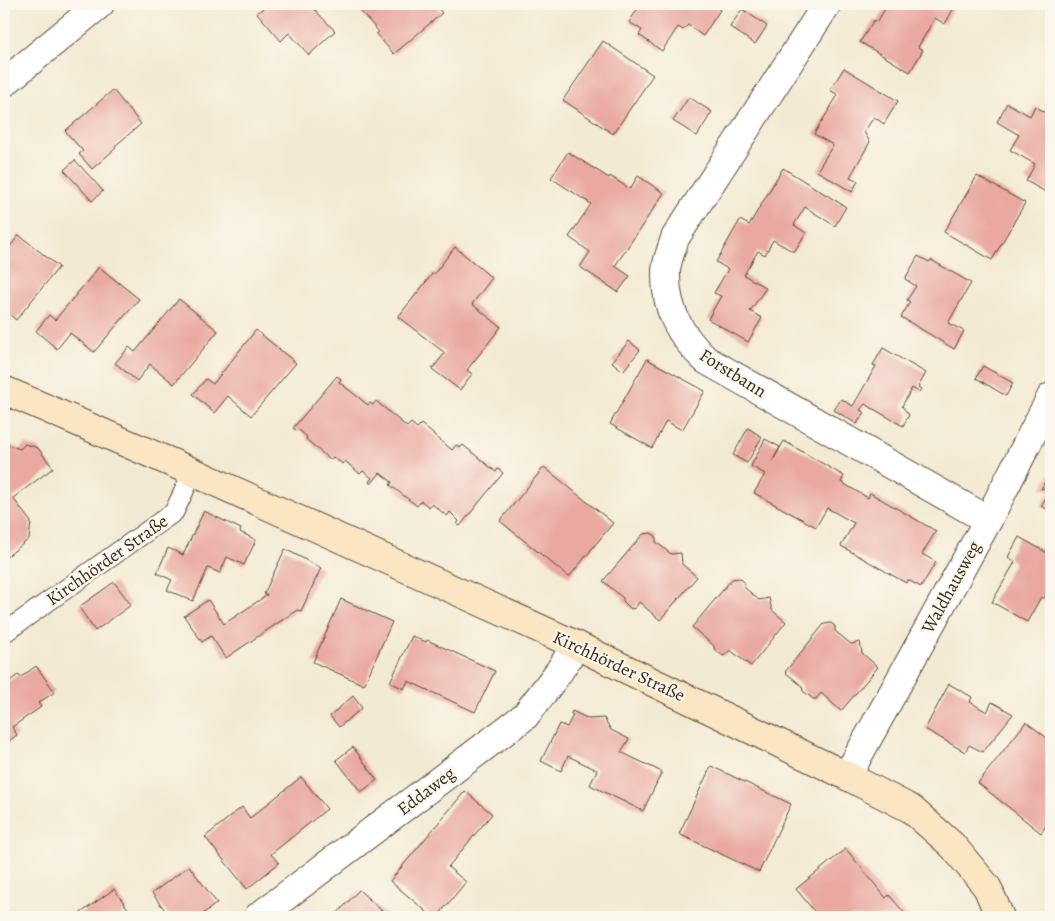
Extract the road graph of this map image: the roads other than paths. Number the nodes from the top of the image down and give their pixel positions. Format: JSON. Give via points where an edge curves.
{"nodes":[{"id":1,"x":100,"y":4,"type":"edge"},
{"id":2,"x":827,"y":4,"type":"edge"},
{"id":3,"x":4,"y":83,"type":"edge"},
{"id":4,"x":4,"y":390,"type":"edge"},
{"id":5,"x":1051,"y":397,"type":"edge"},
{"id":6,"x":193,"y":472,"type":"junction"},
{"id":7,"x":988,"y":520,"type":"junction"},
{"id":8,"x":4,"y":633,"type":"edge"},
{"id":9,"x":576,"y":645,"type":"junction"},
{"id":10,"x":847,"y":776,"type":"junction"},
{"id":11,"x":999,"y":916,"type":"edge"},
{"id":12,"x":258,"y":917,"type":"edge"}],
"edges":[{"from":1,"to":3,"type":"street"},
{"from":2,"to":7,"type":"street","name":"Forstbann","via":[[675,238],[666,270],[668,300],[678,327],[690,346],[706,360]]},
{"from":4,"to":6,"type":"main road","name":"Kirchhörder Straße"},
{"from":5,"to":7,"type":"street","name":"Waldhausweg"},
{"from":6,"to":8,"type":"lane","name":"Kirchhörder Straße","via":[[174,512]]},
{"from":6,"to":9,"type":"main road","name":"Kirchhörder Straße"},
{"from":7,"to":10,"type":"street","name":"Waldhausweg"},
{"from":9,"to":10,"type":"main road","name":"Kirchhörder Straße"},
{"from":9,"to":12,"type":"street","name":"Eddaweg","via":[[525,716]]},
{"from":10,"to":11,"type":"main road","name":"Kirchhörder Straße","via":[[911,809],[952,845],[987,887]]}]}
